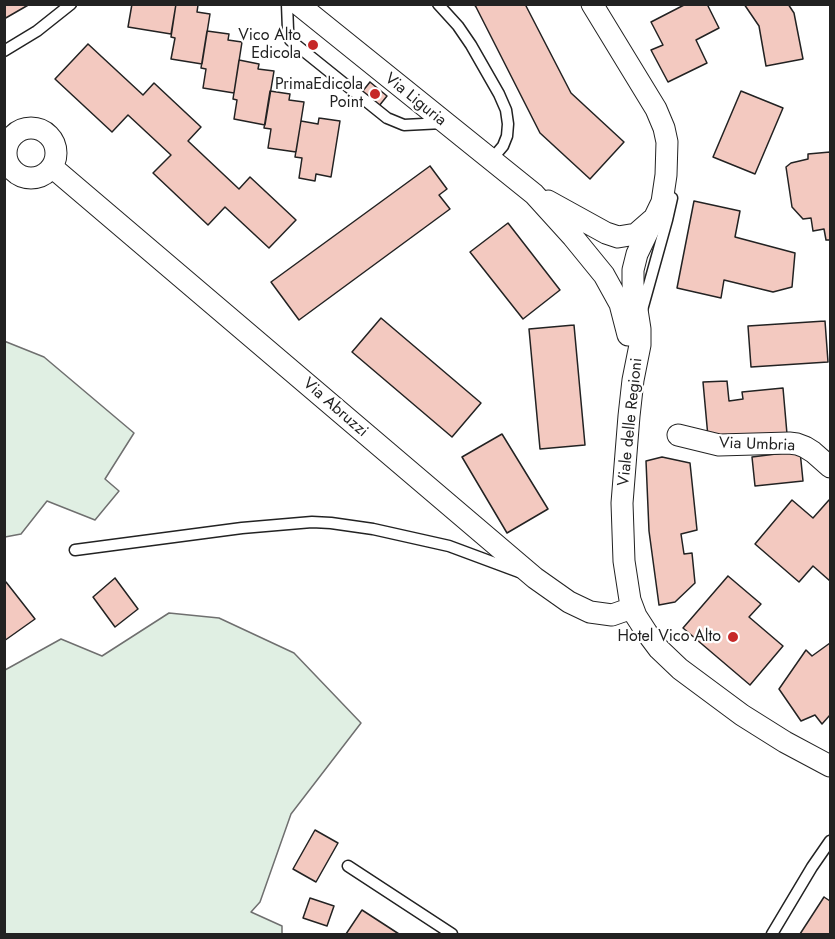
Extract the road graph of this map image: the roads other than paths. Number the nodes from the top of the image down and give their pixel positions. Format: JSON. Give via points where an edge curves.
{"nodes":[{"id":1,"x":71,"y":4,"type":"edge"},
{"id":2,"x":286,"y":4,"type":"edge"},
{"id":3,"x":298,"y":4,"type":"edge"},
{"id":4,"x":438,"y":4,"type":"edge"},
{"id":5,"x":592,"y":4,"type":"edge"},
{"id":6,"x":4,"y":51,"type":"edge"},
{"id":7,"x":444,"y":123,"type":"junction"},
{"id":8,"x":667,"y":154,"type":"junction"},
{"id":9,"x":491,"y":160,"type":"junction"},
{"id":10,"x":52,"y":167,"type":"dead end"},
{"id":11,"x":534,"y":194,"type":"junction"},
{"id":12,"x":654,"y":218,"type":"junction"},
{"id":13,"x":639,"y":319,"type":"junction"},
{"id":14,"x":633,"y":380,"type":"junction"},
{"id":15,"x":678,"y":435,"type":"dead end"},
{"id":16,"x":831,"y":467,"type":"edge"},
{"id":17,"x":75,"y":550,"type":"dead end"},
{"id":18,"x":535,"y":578,"type":"junction"},
{"id":19,"x":633,"y":608,"type":"junction"},
{"id":20,"x":831,"y":766,"type":"edge"},
{"id":21,"x":831,"y":841,"type":"edge"},
{"id":22,"x":348,"y":866,"type":"dead end"},
{"id":23,"x":452,"y":934,"type":"edge"},
{"id":24,"x":772,"y":934,"type":"edge"}],
"edges":[{"from":1,"to":6,"type":"lane"},
{"from":2,"to":7,"type":"lane","via":[[291,40],[381,114],[404,124]]},
{"from":3,"to":7,"type":"street","name":"Via Liguria"},
{"from":4,"to":9,"type":"lane","via":[[471,45],[506,110],[507,136]]},
{"from":5,"to":8,"type":"street","name":"Viale delle Regioni","via":[[660,118],[667,138]]},
{"from":7,"to":9,"type":"street","name":"Via Liguria"},
{"from":8,"to":12,"type":"street","name":"Viale delle Regioni","via":[[663,198]]},
{"from":8,"to":13,"type":"lane","via":[[672,199]]},
{"from":9,"to":11,"type":"street","name":"Via Liguria"},
{"from":10,"to":18,"type":"street","name":"Via Abruzzi"},
{"from":11,"to":12,"type":"street","name":"Via Liguria","via":[[618,237],[636,234]]},
{"from":11,"to":14,"type":"street","name":"Via Liguria","via":[[590,257],[613,290],[627,329]]},
{"from":12,"to":13,"type":"street","name":"Viale delle Regioni","via":[[634,265]]},
{"from":13,"to":14,"type":"street","name":"Viale delle Regioni","via":[[640,345]]},
{"from":14,"to":19,"type":"street","name":"Viale delle Regioni","via":[[622,503],[625,570]]},
{"from":15,"to":16,"type":"street","name":"Via Umbria","via":[[719,445],[797,444]]},
{"from":17,"to":18,"type":"lane","via":[[251,527],[331,523],[449,546]]},
{"from":18,"to":19,"type":"street","name":"Via Abruzzi","via":[[590,612],[612,615]]},
{"from":19,"to":20,"type":"street","name":"Viale delle Regioni","via":[[659,649],[685,673],[752,721]]},
{"from":21,"to":24,"type":"lane"},
{"from":22,"to":23,"type":"lane"}]}
